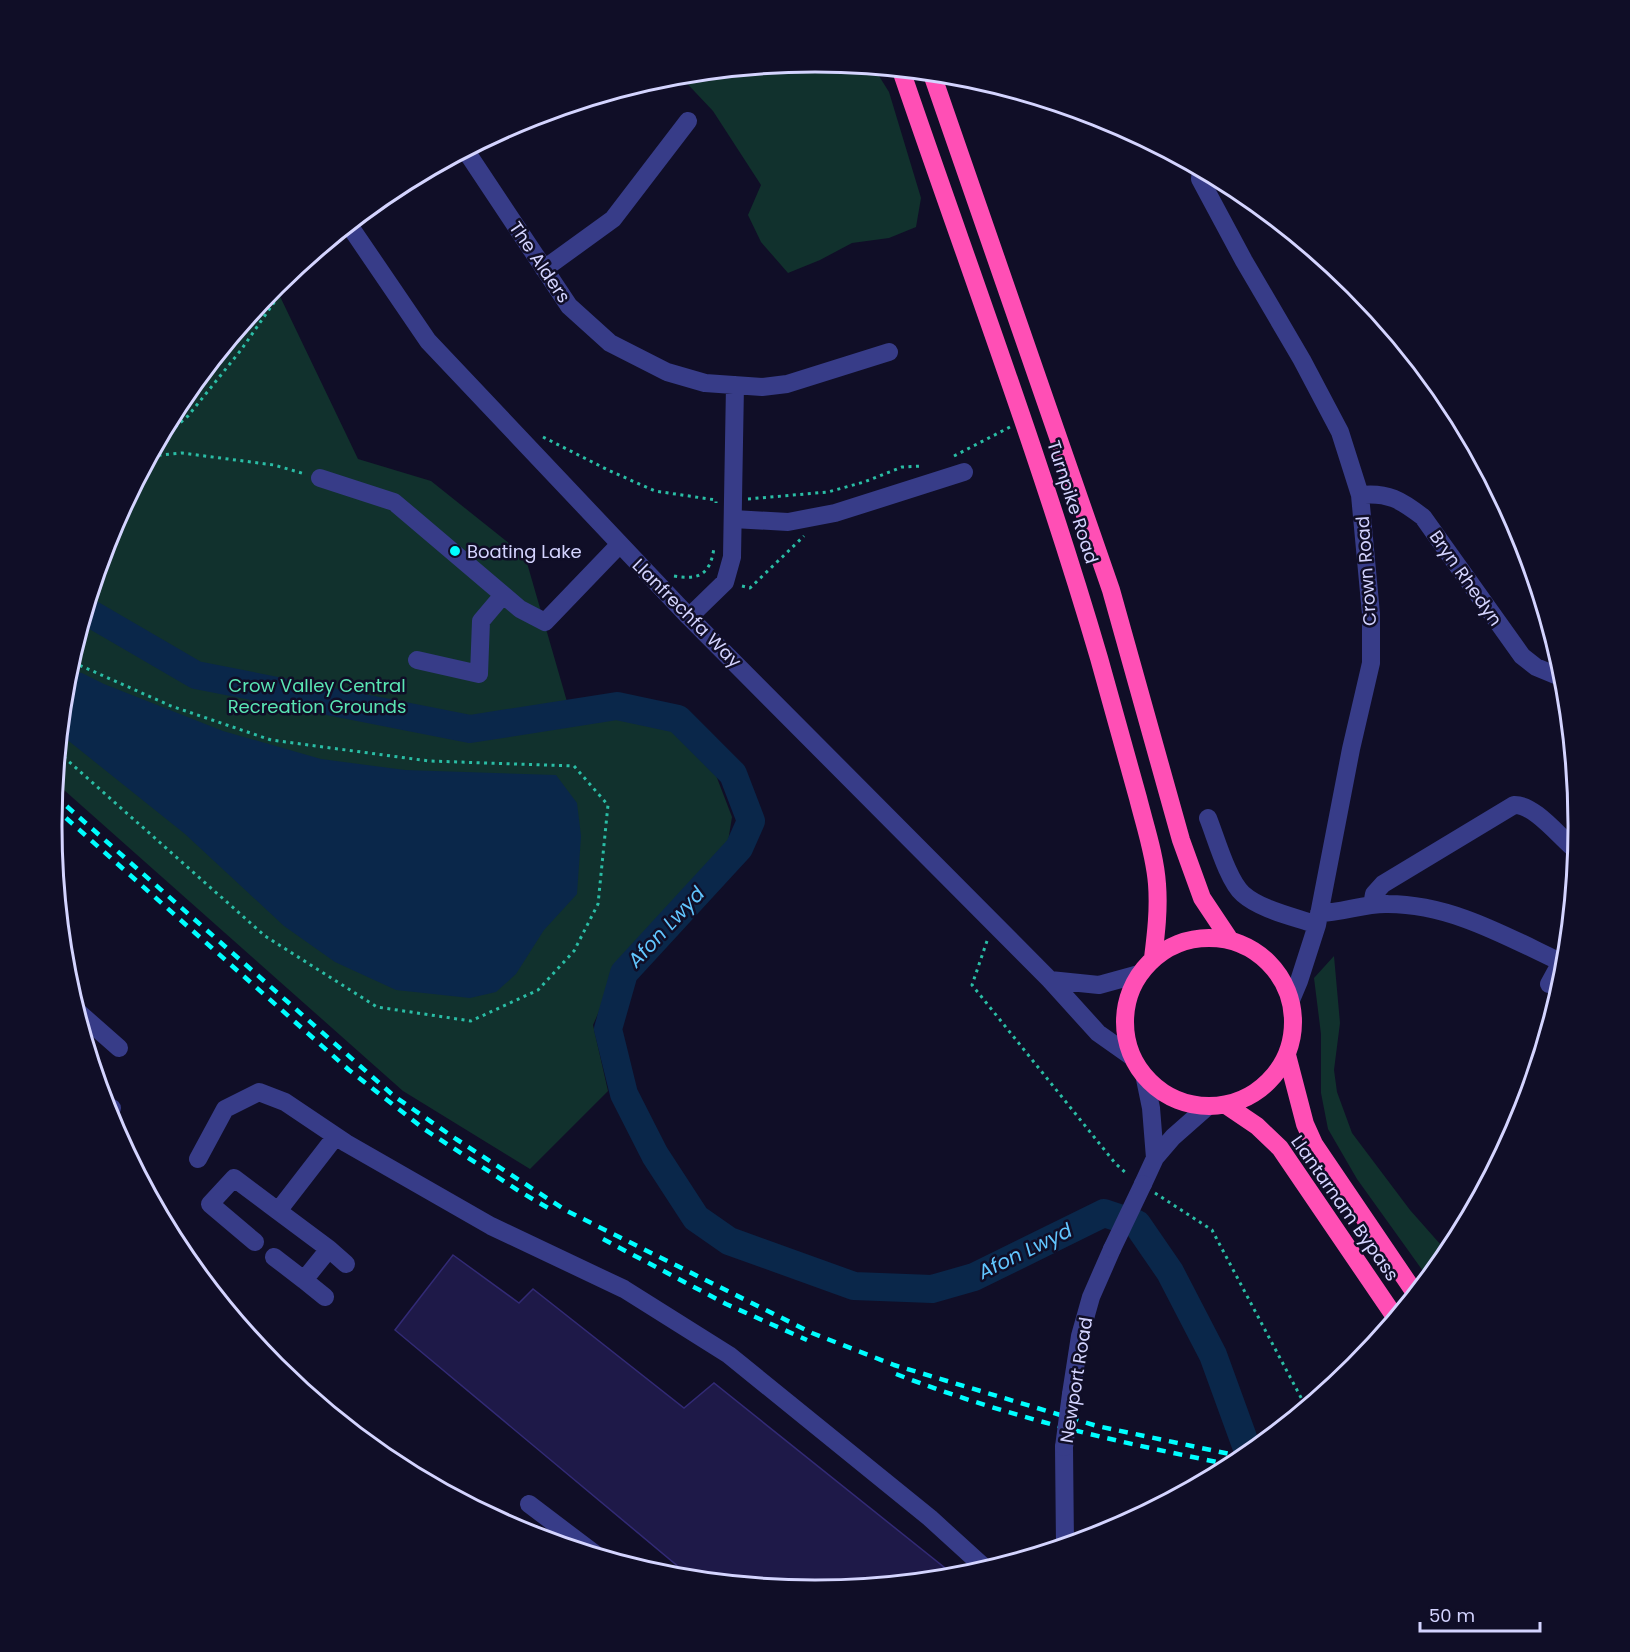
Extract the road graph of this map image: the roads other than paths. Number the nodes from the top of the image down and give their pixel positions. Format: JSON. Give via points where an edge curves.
{"nodes":[{"id":1,"x":904,"y":78,"type":"edge"},
{"id":2,"x":935,"y":83,"type":"edge"},
{"id":3,"x":688,"y":121,"type":"dead end"},
{"id":4,"x":470,"y":156,"type":"edge"},
{"id":5,"x":1200,"y":178,"type":"edge"},
{"id":6,"x":353,"y":231,"type":"edge"},
{"id":7,"x":544,"y":269,"type":"junction"},
{"id":8,"x":890,"y":352,"type":"dead end"},
{"id":9,"x":735,"y":385,"type":"junction"},
{"id":10,"x":964,"y":472,"type":"dead end"},
{"id":11,"x":320,"y":478,"type":"road end"},
{"id":12,"x":1360,"y":495,"type":"junction"},
{"id":13,"x":733,"y":519,"type":"junction"},
{"id":14,"x":619,"y":545,"type":"junction"},
{"id":15,"x":503,"y":595,"type":"junction"},
{"id":16,"x":689,"y":617,"type":"junction"},
{"id":17,"x":417,"y":660,"type":"dead end"},
{"id":18,"x":1553,"y":674,"type":"edge"},
{"id":19,"x":1208,"y":818,"type":"dead end"},
{"id":20,"x":1568,"y":842,"type":"edge"},
{"id":21,"x":1372,"y":905,"type":"junction"},
{"id":22,"x":1318,"y":919,"type":"junction"},
{"id":23,"x":1230,"y":940,"type":"junction"},
{"id":24,"x":1154,"y":958,"type":"junction"},
{"id":25,"x":1556,"y":960,"type":"edge"},
{"id":26,"x":1139,"y":974,"type":"junction"},
{"id":27,"x":1553,"y":978,"type":"edge"},
{"id":28,"x":1050,"y":980,"type":"junction"},
{"id":29,"x":1549,"y":984,"type":"dead end"},
{"id":30,"x":1290,"y":1000,"type":"junction"},
{"id":31,"x":87,"y":1020,"type":"edge"},
{"id":32,"x":119,"y":1048,"type":"dead end"},
{"id":33,"x":1287,"y":1055,"type":"junction"},
{"id":34,"x":1132,"y":1057,"type":"junction"},
{"id":35,"x":1145,"y":1079,"type":"junction"},
{"id":36,"x":1226,"y":1105,"type":"junction"},
{"id":37,"x":1208,"y":1107,"type":"junction"},
{"id":38,"x":336,"y":1137,"type":"junction"},
{"id":39,"x":1155,"y":1158,"type":"junction"},
{"id":40,"x":198,"y":1159,"type":"dead end"},
{"id":41,"x":278,"y":1211,"type":"junction"},
{"id":42,"x":255,"y":1242,"type":"dead end"},
{"id":43,"x":329,"y":1249,"type":"junction"},
{"id":44,"x":274,"y":1257,"type":"dead end"},
{"id":45,"x":346,"y":1264,"type":"dead end"},
{"id":46,"x":304,"y":1280,"type":"junction"},
{"id":47,"x":1411,"y":1287,"type":"edge"},
{"id":48,"x":325,"y":1297,"type":"dead end"},
{"id":49,"x":1391,"y":1312,"type":"edge"},
{"id":50,"x":529,"y":1504,"type":"dead end"},
{"id":51,"x":552,"y":1532,"type":"edge"},
{"id":52,"x":1065,"y":1537,"type":"edge"},
{"id":53,"x":978,"y":1561,"type":"edge"}],
"edges":[{"from":1,"to":24,"type":"highway","name":"Turnpike Road","via":[[1077,582],[1115,713],[1157,881]]},
{"from":2,"to":23,"type":"highway","name":"Turnpike Road","via":[[1111,590],[1180,840],[1202,898]]},
{"from":3,"to":7,"type":"street","via":[[613,219]]},
{"from":4,"to":7,"type":"street","name":"The Alders"},
{"from":5,"to":12,"type":"street","name":"Crown Road","via":[[1340,432]]},
{"from":6,"to":14,"type":"street","name":"Llanfrechfa Way","via":[[428,340]]},
{"from":7,"to":9,"type":"street","name":"The Alders","via":[[569,306],[610,343],[667,372],[705,383]]},
{"from":8,"to":9,"type":"street","name":"The Alders","via":[[787,384]]},
{"from":9,"to":13,"type":"street","via":[[725,500]]},
{"from":10,"to":13,"type":"street","via":[[836,513],[788,522]]},
{"from":11,"to":15,"type":"street","via":[[394,502]]},
{"from":12,"to":18,"type":"street","name":"Bryn Rhedyn","via":[[1378,493],[1403,501],[1424,517],[1522,656]]},
{"from":12,"to":22,"type":"street","name":"Crown Road","via":[[1371,614],[1371,663]]},
{"from":13,"to":16,"type":"street","via":[[732,557],[725,582]]},
{"from":14,"to":15,"type":"street","via":[[545,622]]},
{"from":14,"to":16,"type":"street","name":"Llanfrechfa Way"},
{"from":15,"to":17,"type":"street","via":[[481,621],[479,674]]},
{"from":16,"to":28,"type":"street","name":"Llanfrechfa Way"},
{"from":19,"to":22,"type":"street","via":[[1227,869],[1242,893],[1257,903]]},
{"from":20,"to":21,"type":"street","via":[[1554,828],[1514,805],[1383,885],[1374,894]]},
{"from":21,"to":22,"type":"street"},
{"from":21,"to":25,"type":"street","via":[[1432,909],[1471,920]]},
{"from":22,"to":30,"type":"street","name":"Crown Road"},
{"from":23,"to":24,"type":"highway","via":[[1190,940]]},
{"from":23,"to":30,"type":"highway","via":[[1268,962],[1282,980]]},
{"from":24,"to":26,"type":"highway"},
{"from":26,"to":28,"type":"street","via":[[1099,985]]},
{"from":26,"to":34,"type":"highway","via":[[1130,990],[1125,1015],[1126,1041]]},
{"from":27,"to":29,"type":"street"},
{"from":28,"to":34,"type":"street","name":"Llanfrechfa Way","via":[[1098,1033]]},
{"from":30,"to":33,"type":"highway","via":[[1293,1019]]},
{"from":31,"to":32,"type":"street"},
{"from":33,"to":36,"type":"highway","via":[[1263,1087],[1246,1099]]},
{"from":33,"to":47,"type":"highway","name":"Llantarnam Bypass","via":[[1314,1144]]},
{"from":34,"to":35,"type":"highway"},
{"from":35,"to":37,"type":"highway","via":[[1173,1099]]},
{"from":35,"to":39,"type":"street","name":"Newport Road"},
{"from":36,"to":37,"type":"highway"},
{"from":36,"to":49,"type":"highway","name":"Llantarnam Bypass","via":[[1280,1148]]},
{"from":37,"to":39,"type":"street","name":"Newport Road"},
{"from":38,"to":40,"type":"street","via":[[285,1102],[258,1092],[225,1108]]},
{"from":38,"to":41,"type":"street"},
{"from":38,"to":53,"type":"street","via":[[491,1226],[624,1289],[729,1355]]},
{"from":39,"to":52,"type":"street","name":"Newport Road","bridge":true,"via":[[1091,1297],[1080,1336],[1064,1447]]},
{"from":41,"to":42,"type":"street","via":[[234,1178],[210,1204]]},
{"from":41,"to":43,"type":"street"},
{"from":43,"to":45,"type":"street"},
{"from":43,"to":46,"type":"street"},
{"from":44,"to":46,"type":"street"},
{"from":46,"to":48,"type":"street"},
{"from":50,"to":51,"type":"street"}]}
